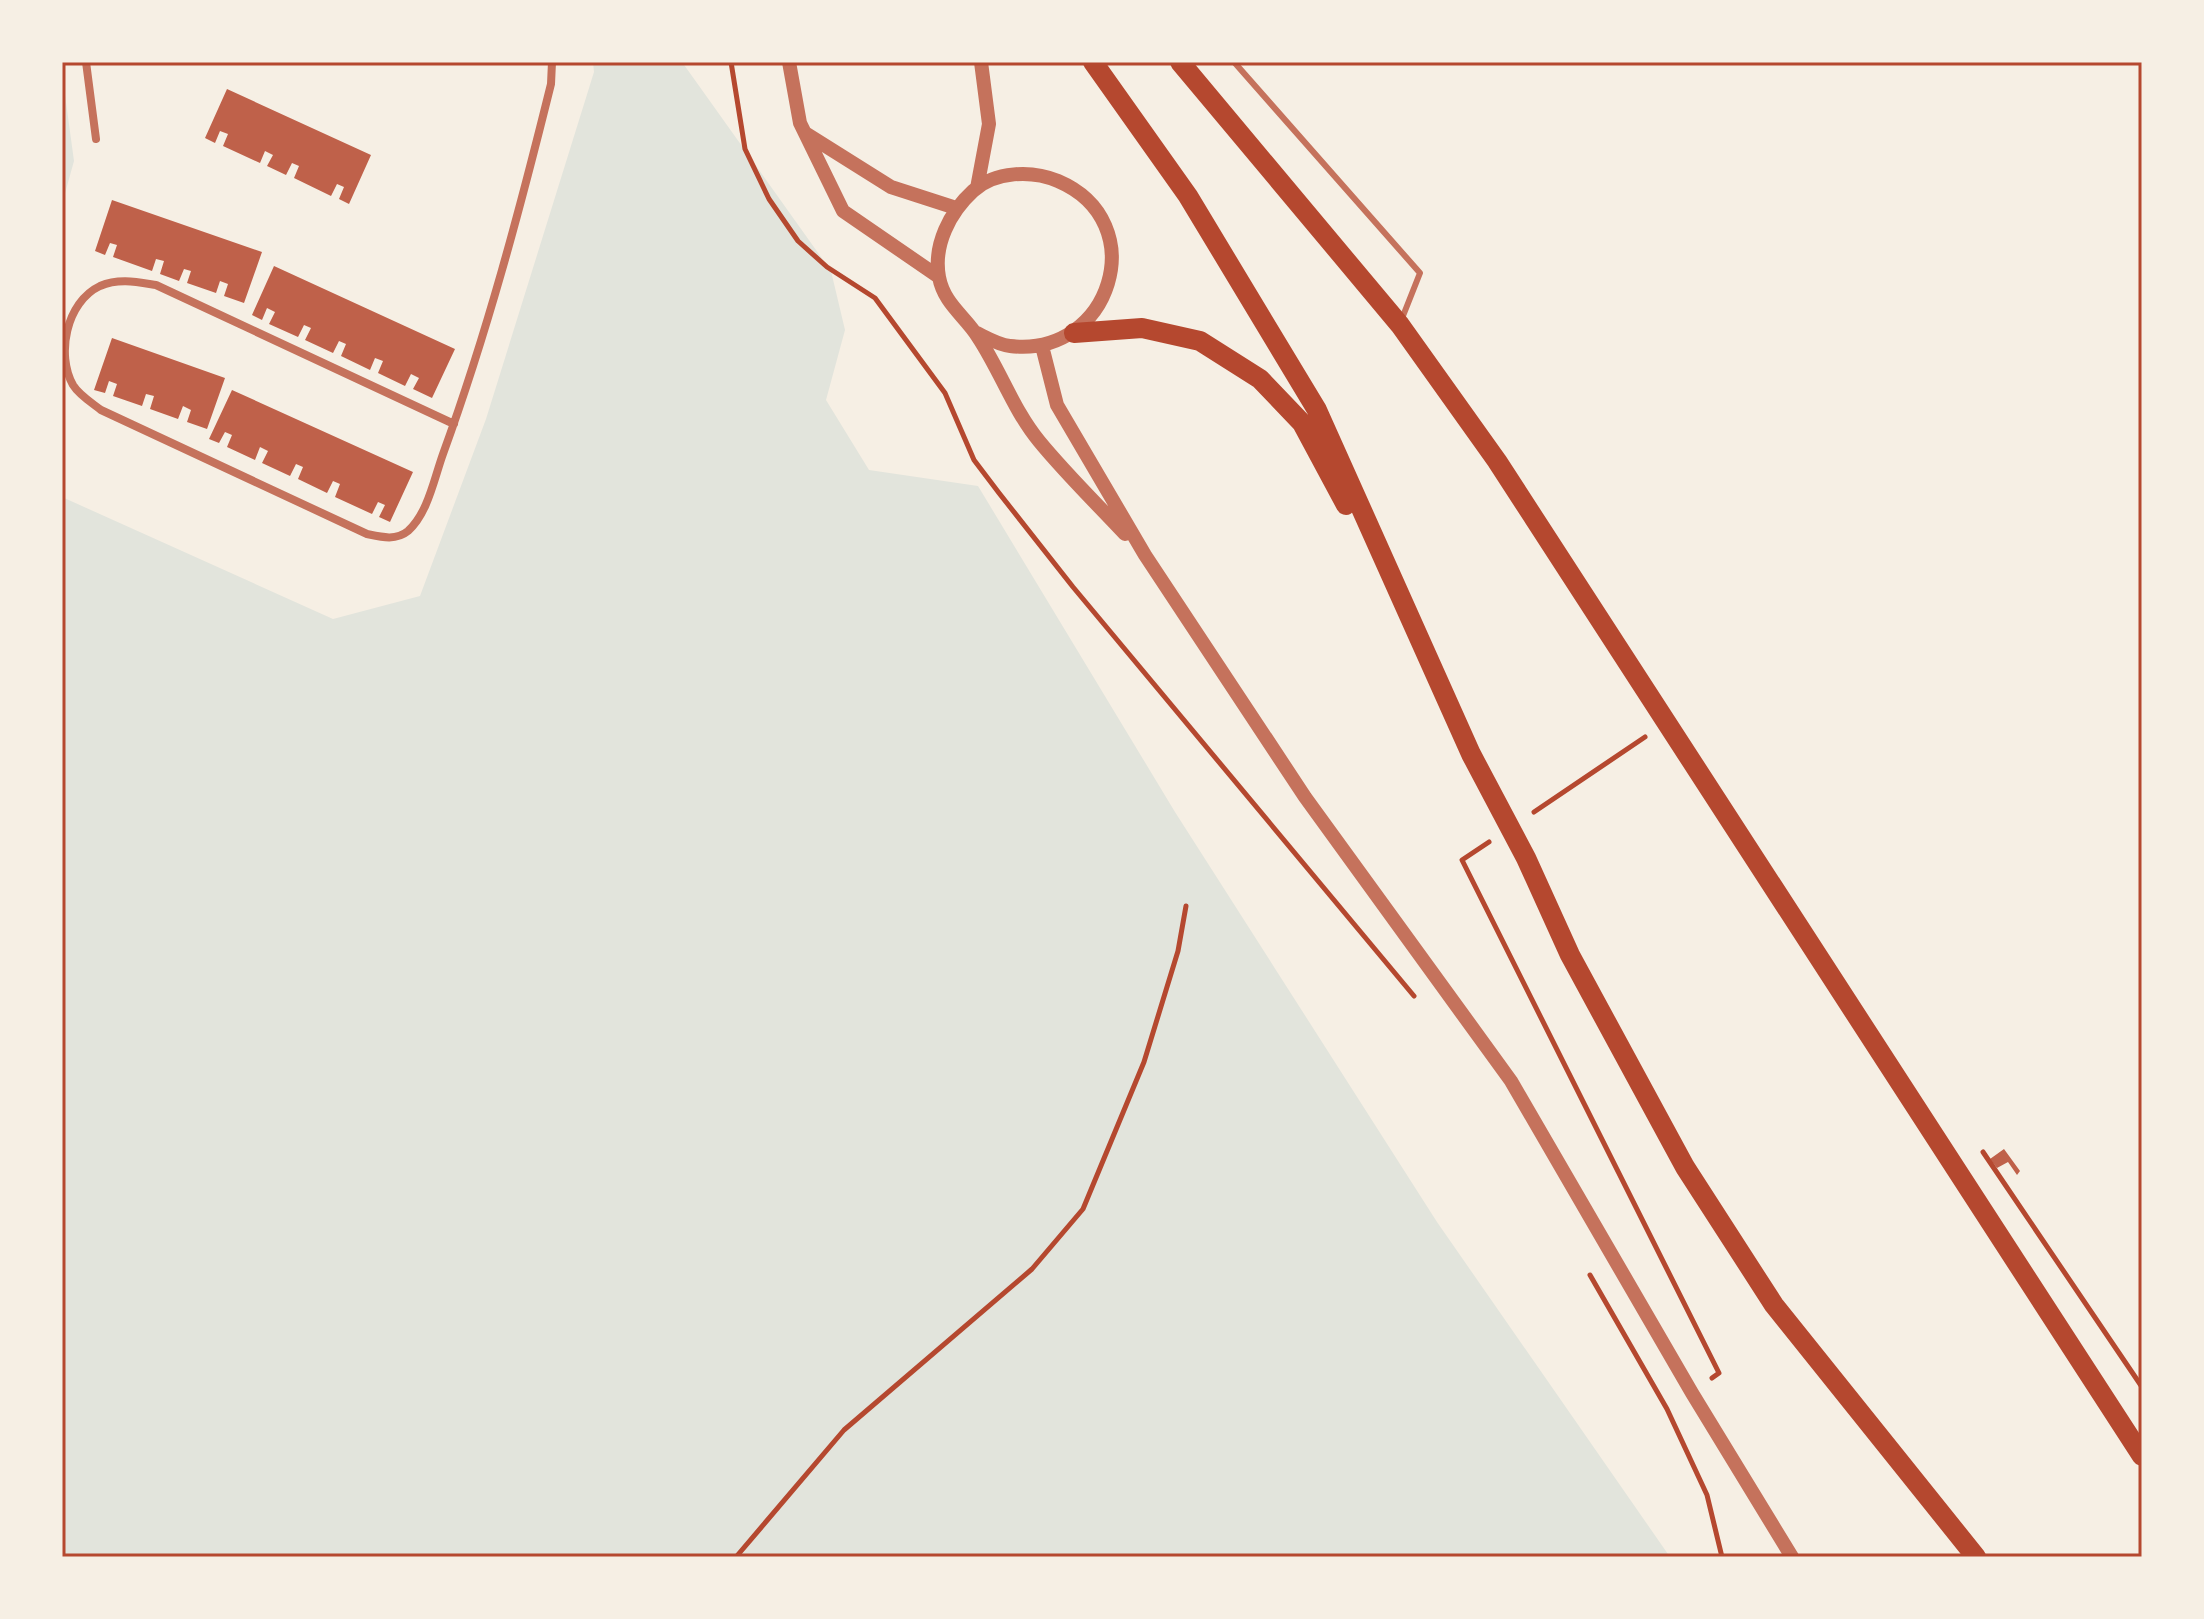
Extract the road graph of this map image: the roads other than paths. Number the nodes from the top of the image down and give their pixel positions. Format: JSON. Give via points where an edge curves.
{"nodes":[{"id":1,"x":86,"y":62,"type":"edge"},
{"id":2,"x":552,"y":62,"type":"edge"},
{"id":3,"x":789,"y":62,"type":"edge"},
{"id":4,"x":981,"y":62,"type":"edge"},
{"id":5,"x":1093,"y":62,"type":"edge"},
{"id":6,"x":1180,"y":62,"type":"edge"},
{"id":7,"x":1234,"y":62,"type":"edge"},
{"id":8,"x":805,"y":133,"type":"junction"},
{"id":9,"x":96,"y":139,"type":"dead end"},
{"id":10,"x":977,"y":188,"type":"junction"},
{"id":11,"x":956,"y":208,"type":"junction"},
{"id":12,"x":939,"y":277,"type":"junction"},
{"id":13,"x":1400,"y":325,"type":"junction"},
{"id":14,"x":977,"y":333,"type":"junction"},
{"id":15,"x":1074,"y":333,"type":"junction"},
{"id":16,"x":1042,"y":346,"type":"junction"},
{"id":17,"x":454,"y":424,"type":"junction"},
{"id":18,"x":1145,"y":555,"type":"junction"},
{"id":19,"x":1438,"y":684,"type":"junction"},
{"id":20,"x":2142,"y":1456,"type":"edge"},
{"id":21,"x":1792,"y":1557,"type":"edge"},
{"id":22,"x":1976,"y":1557,"type":"edge"}],
"edges":[{"from":1,"to":9,"type":"street"},
{"from":2,"to":17,"type":"street","via":[[518,219]]},
{"from":3,"to":8,"type":"street"},
{"from":4,"to":10,"type":"street","via":[[989,124]]},
{"from":5,"to":19,"type":"main road","via":[[1188,196],[1317,410]]},
{"from":6,"to":13,"type":"main road"},
{"from":7,"to":13,"type":"lane","via":[[1420,273]]},
{"from":8,"to":11,"type":"street","via":[[891,187]]},
{"from":8,"to":12,"type":"street","via":[[843,211]]},
{"from":10,"to":11,"type":"street"},
{"from":10,"to":15,"type":"street","via":[[1009,175],[1043,175],[1074,188],[1098,212],[1112,244],[1112,278],[1099,306]]},
{"from":11,"to":12,"type":"street","via":[[941,238]]},
{"from":12,"to":14,"type":"street","via":[[955,313]]},
{"from":13,"to":20,"type":"main road","via":[[1497,461]]},
{"from":14,"to":16,"type":"street","via":[[1008,346]]},
{"from":14,"to":18,"type":"street","via":[[1037,439]]},
{"from":15,"to":16,"type":"street"},
{"from":15,"to":19,"type":"main road","via":[[1142,328],[1200,341],[1260,379],[1302,423]]},
{"from":16,"to":18,"type":"street","via":[[1057,405]]},
{"from":17,"to":17,"type":"street","via":[[420,516],[406,533],[389,539],[367,534],[101,410],[75,388],[64,364],[66,335],[78,305],[99,287],[126,280],[156,285]]},
{"from":18,"to":21,"type":"street","via":[[1305,797],[1511,1081]]},
{"from":19,"to":22,"type":"main road","via":[[1570,955],[1685,1167],[1774,1305]]}]}
